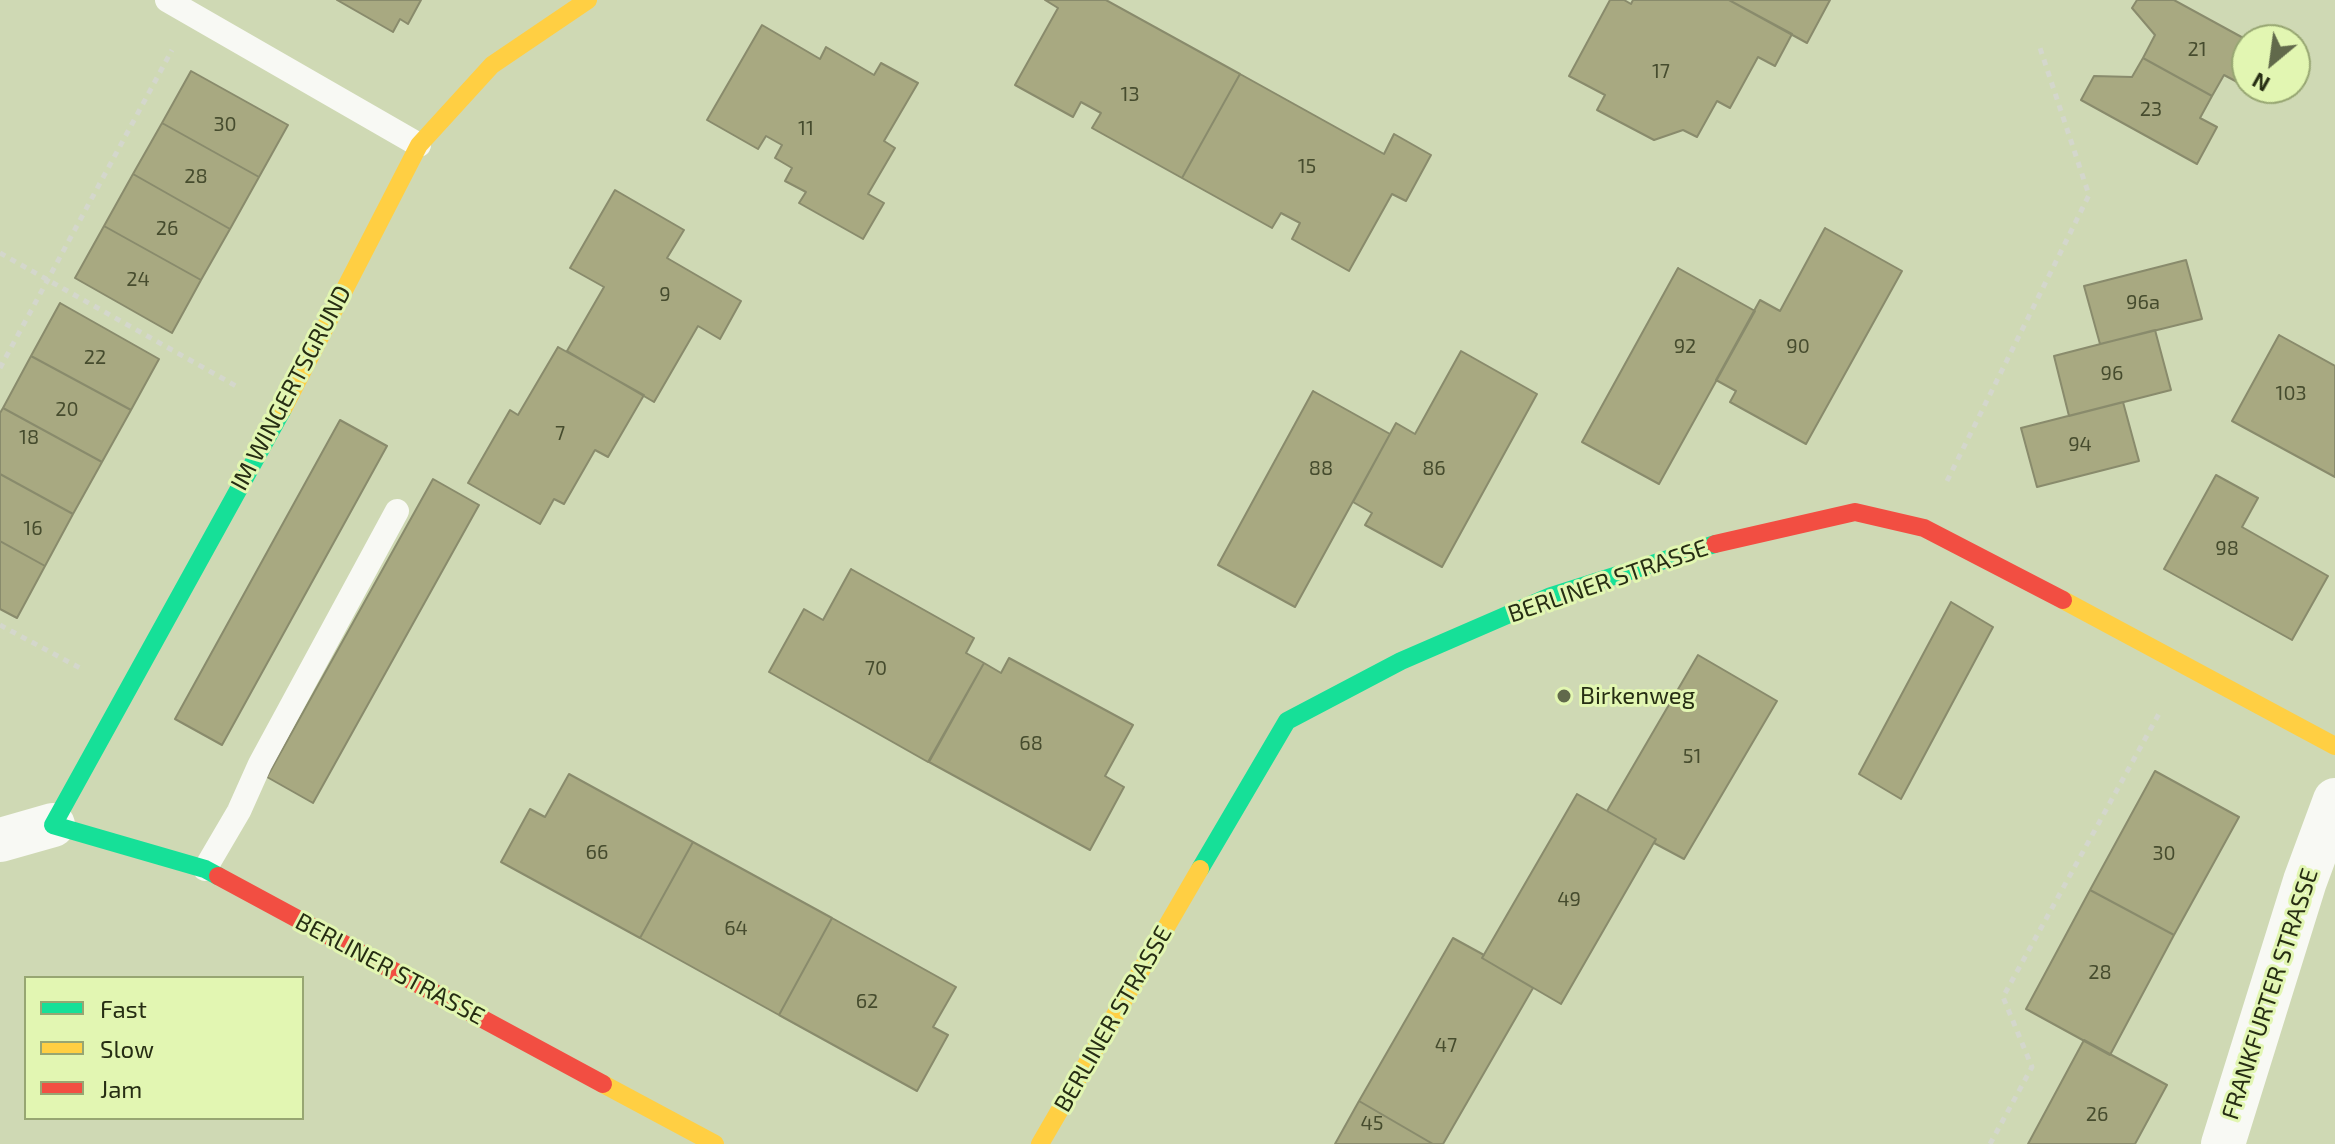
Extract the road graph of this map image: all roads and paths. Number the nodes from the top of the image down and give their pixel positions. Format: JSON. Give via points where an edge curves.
{"nodes":[{"id":1,"x":167,"y":0,"type":"edge"},
{"id":2,"x":588,"y":0,"type":"edge"},
{"id":3,"x":192,"y":14,"type":"junction"},
{"id":4,"x":2040,"y":48,"type":"dead end"},
{"id":5,"x":419,"y":145,"type":"junction"},
{"id":6,"x":0,"y":253,"type":"edge"},
{"id":7,"x":46,"y":281,"type":"junction"},
{"id":8,"x":0,"y":368,"type":"edge"},
{"id":9,"x":281,"y":412,"type":"junction"},
{"id":10,"x":397,"y":511,"type":"dead end"},
{"id":11,"x":1924,"y":528,"type":"junction"},
{"id":12,"x":0,"y":625,"type":"edge"},
{"id":13,"x":2186,"y":664,"type":"junction"},
{"id":14,"x":125,"y":692,"type":"junction"},
{"id":15,"x":2335,"y":746,"type":"edge"},
{"id":16,"x":2335,"y":800,"type":"edge"},
{"id":17,"x":53,"y":825,"type":"junction"},
{"id":18,"x":0,"y":840,"type":"edge"},
{"id":19,"x":205,"y":869,"type":"junction"},
{"id":20,"x":715,"y":1144,"type":"edge"},
{"id":21,"x":1040,"y":1144,"type":"edge"},
{"id":22,"x":1990,"y":1144,"type":"edge"},
{"id":23,"x":2223,"y":1144,"type":"edge"}],
"edges":[{"from":1,"to":3,"type":"lane"},
{"from":2,"to":5,"type":"street","name":"IM WINGERTSGRUND","via":[[492,65]]},
{"from":3,"to":5,"type":"lane"},
{"from":3,"to":7,"type":"path"},
{"from":4,"to":11,"type":"path","via":[[2089,195]]},
{"from":5,"to":9,"type":"street","name":"IM WINGERTSGRUND"},
{"from":6,"to":7,"type":"path"},
{"from":7,"to":8,"type":"path"},
{"from":7,"to":9,"type":"path"},
{"from":9,"to":14,"type":"street","name":"IM WINGERTSGRUND"},
{"from":10,"to":19,"type":"lane"},
{"from":11,"to":13,"type":"street","name":"BERLINER STRASSE"},
{"from":11,"to":21,"type":"street","name":"BERLINER STRASSE","via":[[1855,512],[1697,550],[1551,596],[1401,661],[1287,721]]},
{"from":12,"to":14,"type":"path"},
{"from":13,"to":15,"type":"street","name":"BERLINER STRASSE"},
{"from":13,"to":22,"type":"path","via":[[2003,997],[2032,1067]]},
{"from":14,"to":17,"type":"street","name":"IM WINGERTSGRUND"},
{"from":16,"to":23,"type":"street","name":"FRANKFURTER STRASSE"},
{"from":17,"to":18,"type":"street"},
{"from":17,"to":19,"type":"street","name":"BERLINER STRASSE"},
{"from":19,"to":20,"type":"street","name":"BERLINER STRASSE"}]}
